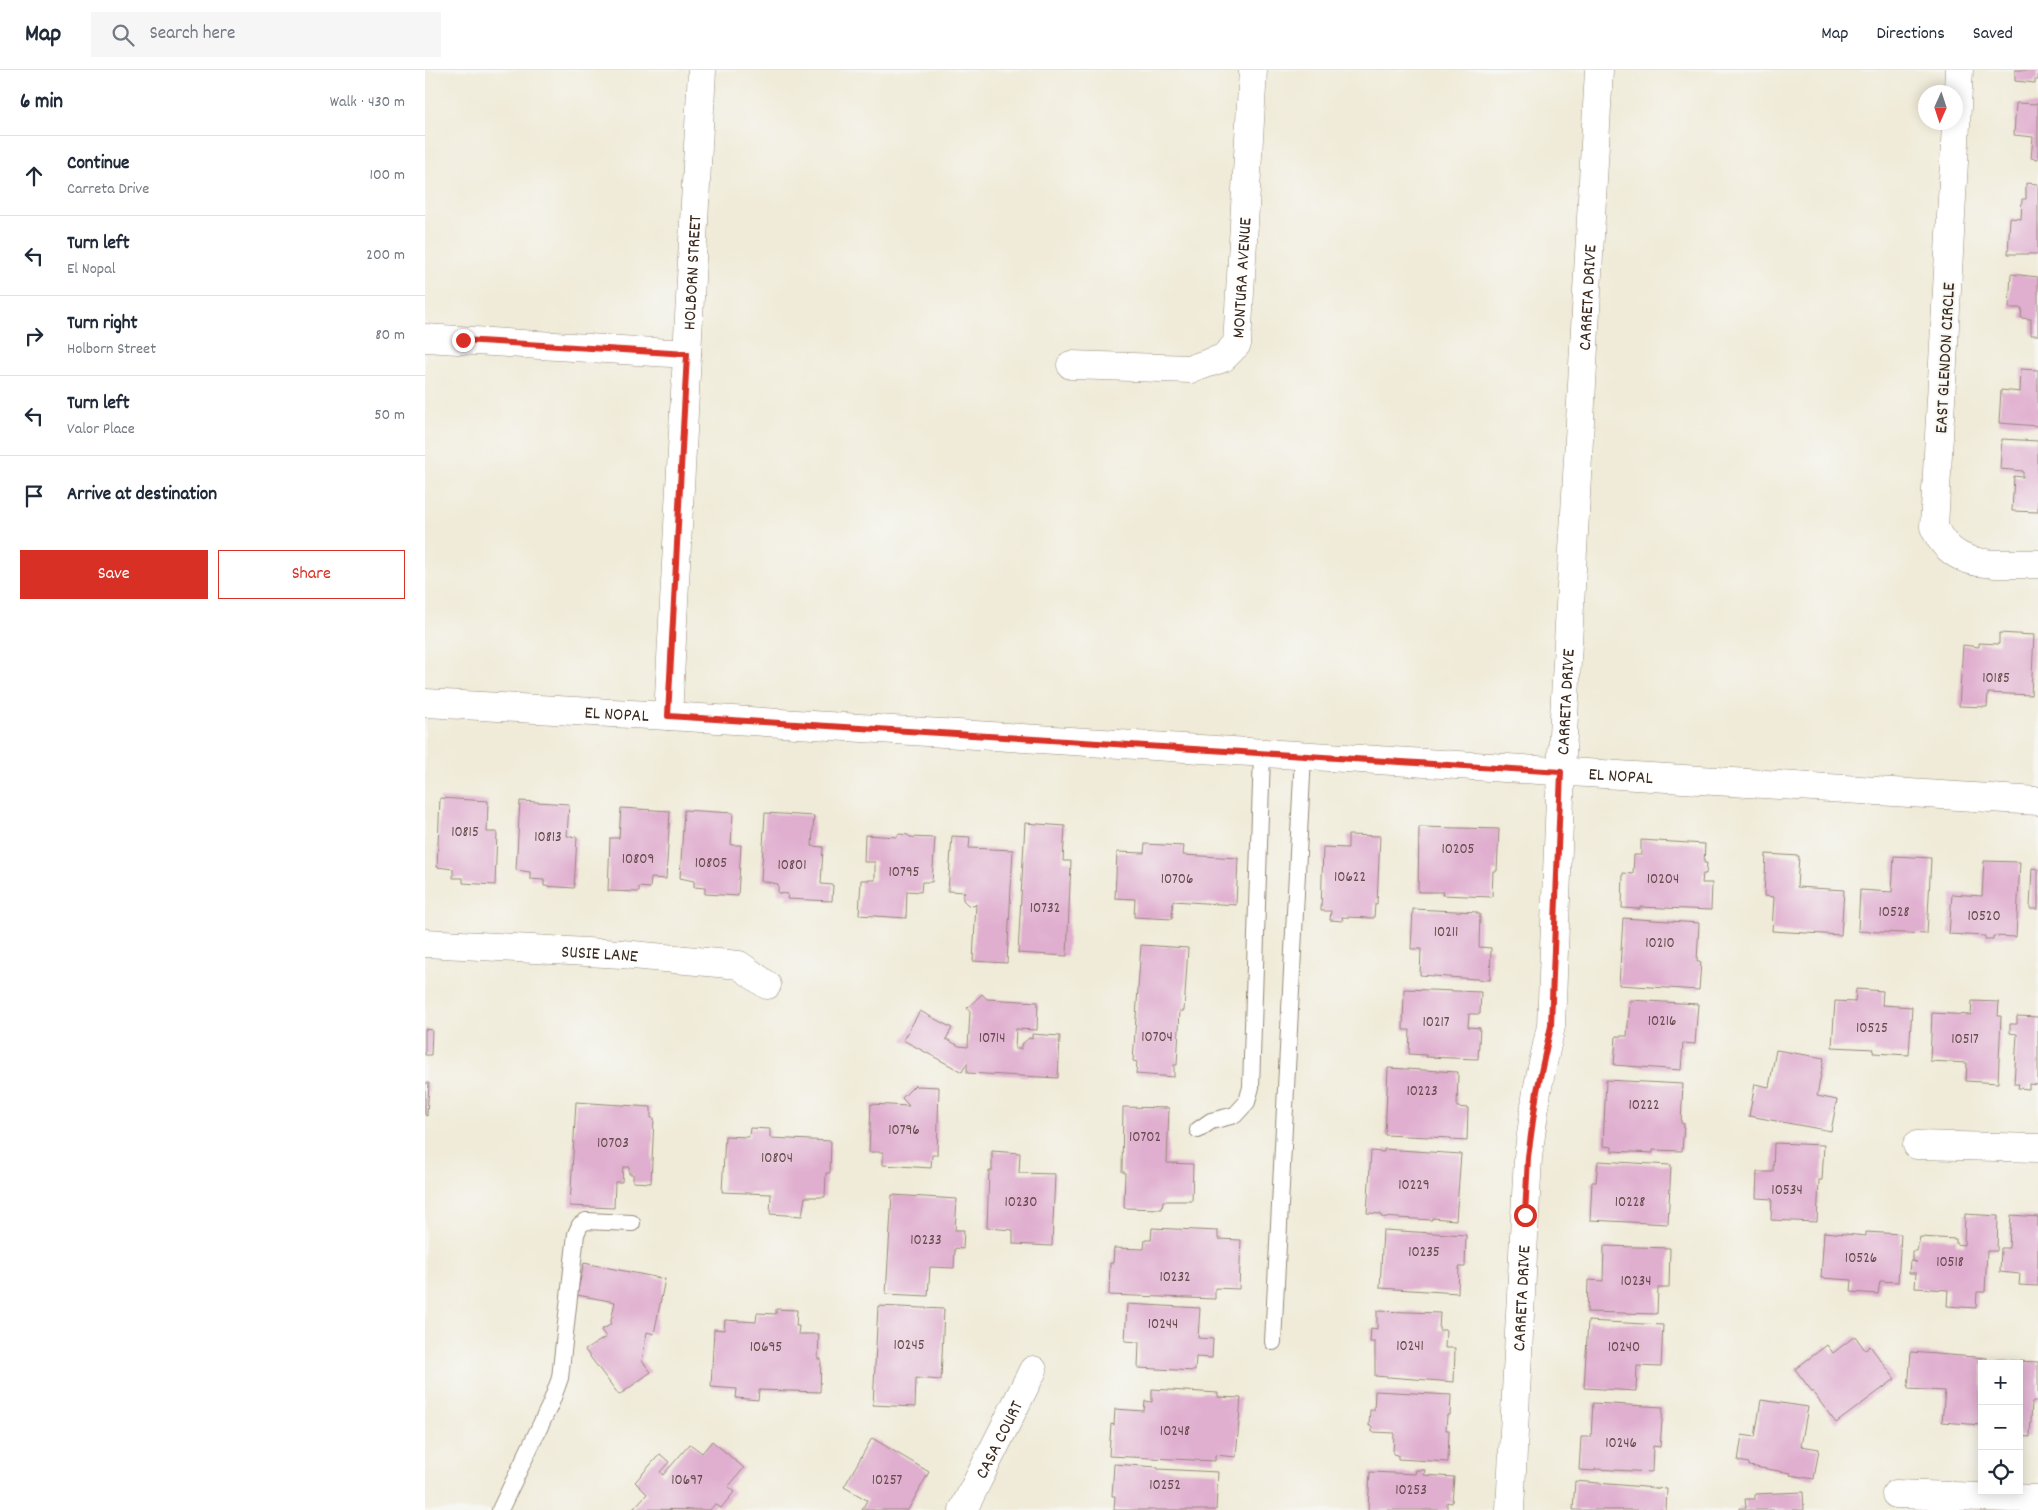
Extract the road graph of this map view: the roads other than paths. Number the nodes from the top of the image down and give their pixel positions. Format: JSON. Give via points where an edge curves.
{"nodes":[{"id":1,"x":702,"y":70,"type":"edge"},
{"id":2,"x":1253,"y":70,"type":"edge"},
{"id":3,"x":1599,"y":70,"type":"edge"},
{"id":4,"x":1959,"y":70,"type":"edge"},
{"id":5,"x":425,"y":338,"type":"edge"},
{"id":6,"x":687,"y":354,"type":"junction"},
{"id":7,"x":1071,"y":365,"type":"dead end"},
{"id":8,"x":2038,"y":564,"type":"edge"},
{"id":9,"x":425,"y":703,"type":"edge"},
{"id":10,"x":668,"y":716,"type":"junction"},
{"id":11,"x":1262,"y":754,"type":"junction"},
{"id":12,"x":1303,"y":756,"type":"junction"},
{"id":13,"x":1561,"y":772,"type":"junction"},
{"id":14,"x":2038,"y":802,"type":"edge"},
{"id":15,"x":425,"y":943,"type":"edge"},
{"id":16,"x":767,"y":985,"type":"dead end"},
{"id":17,"x":1198,"y":1130,"type":"dead end"},
{"id":18,"x":1917,"y":1145,"type":"dead end"},
{"id":19,"x":2038,"y":1148,"type":"edge"},
{"id":20,"x":632,"y":1223,"type":"dead end"},
{"id":21,"x":1273,"y":1342,"type":"dead end"},
{"id":22,"x":1033,"y":1370,"type":"dead end"},
{"id":23,"x":1896,"y":1494,"type":"dead end"},
{"id":24,"x":2038,"y":1499,"type":"edge"},
{"id":25,"x":500,"y":1510,"type":"edge"},
{"id":26,"x":963,"y":1510,"type":"edge"},
{"id":27,"x":1510,"y":1510,"type":"edge"}],
"edges":[{"from":1,"to":6,"type":"street","name":"HOLBORN STREET"},
{"from":2,"to":7,"type":"street","name":"MONTURA AVENUE","via":[[1237,344],[1223,358],[1191,369]]},
{"from":3,"to":13,"type":"street","name":"CARRETA DRIVE"},
{"from":4,"to":8,"type":"street","name":"EAST GLENDON CIRCLE","via":[[1934,527],[1945,545],[1965,560]]},
{"from":5,"to":6,"type":"street"},
{"from":6,"to":10,"type":"street","name":"HOLBORN STREET"},
{"from":9,"to":10,"type":"street","name":"EL NOPAL"},
{"from":10,"to":11,"type":"street","name":"EL NOPAL"},
{"from":11,"to":12,"type":"street","name":"EL NOPAL"},
{"from":11,"to":17,"type":"lane","via":[[1251,1087],[1247,1102],[1235,1115],[1211,1121]]},
{"from":12,"to":13,"type":"street","name":"EL NOPAL"},
{"from":12,"to":21,"type":"lane"},
{"from":13,"to":14,"type":"street","name":"EL NOPAL"},
{"from":13,"to":27,"type":"street","name":"CARRETA DRIVE","via":[[1551,1026],[1537,1091],[1528,1157]]},
{"from":15,"to":16,"type":"street","name":"SUSIE LANE","via":[[622,954],[739,965]]},
{"from":18,"to":19,"type":"street"},
{"from":20,"to":25,"type":"lane","via":[[587,1222],[580,1225],[576,1234],[560,1378]]},
{"from":22,"to":26,"type":"street","name":"CASA COURT"},
{"from":23,"to":24,"type":"street"}]}
